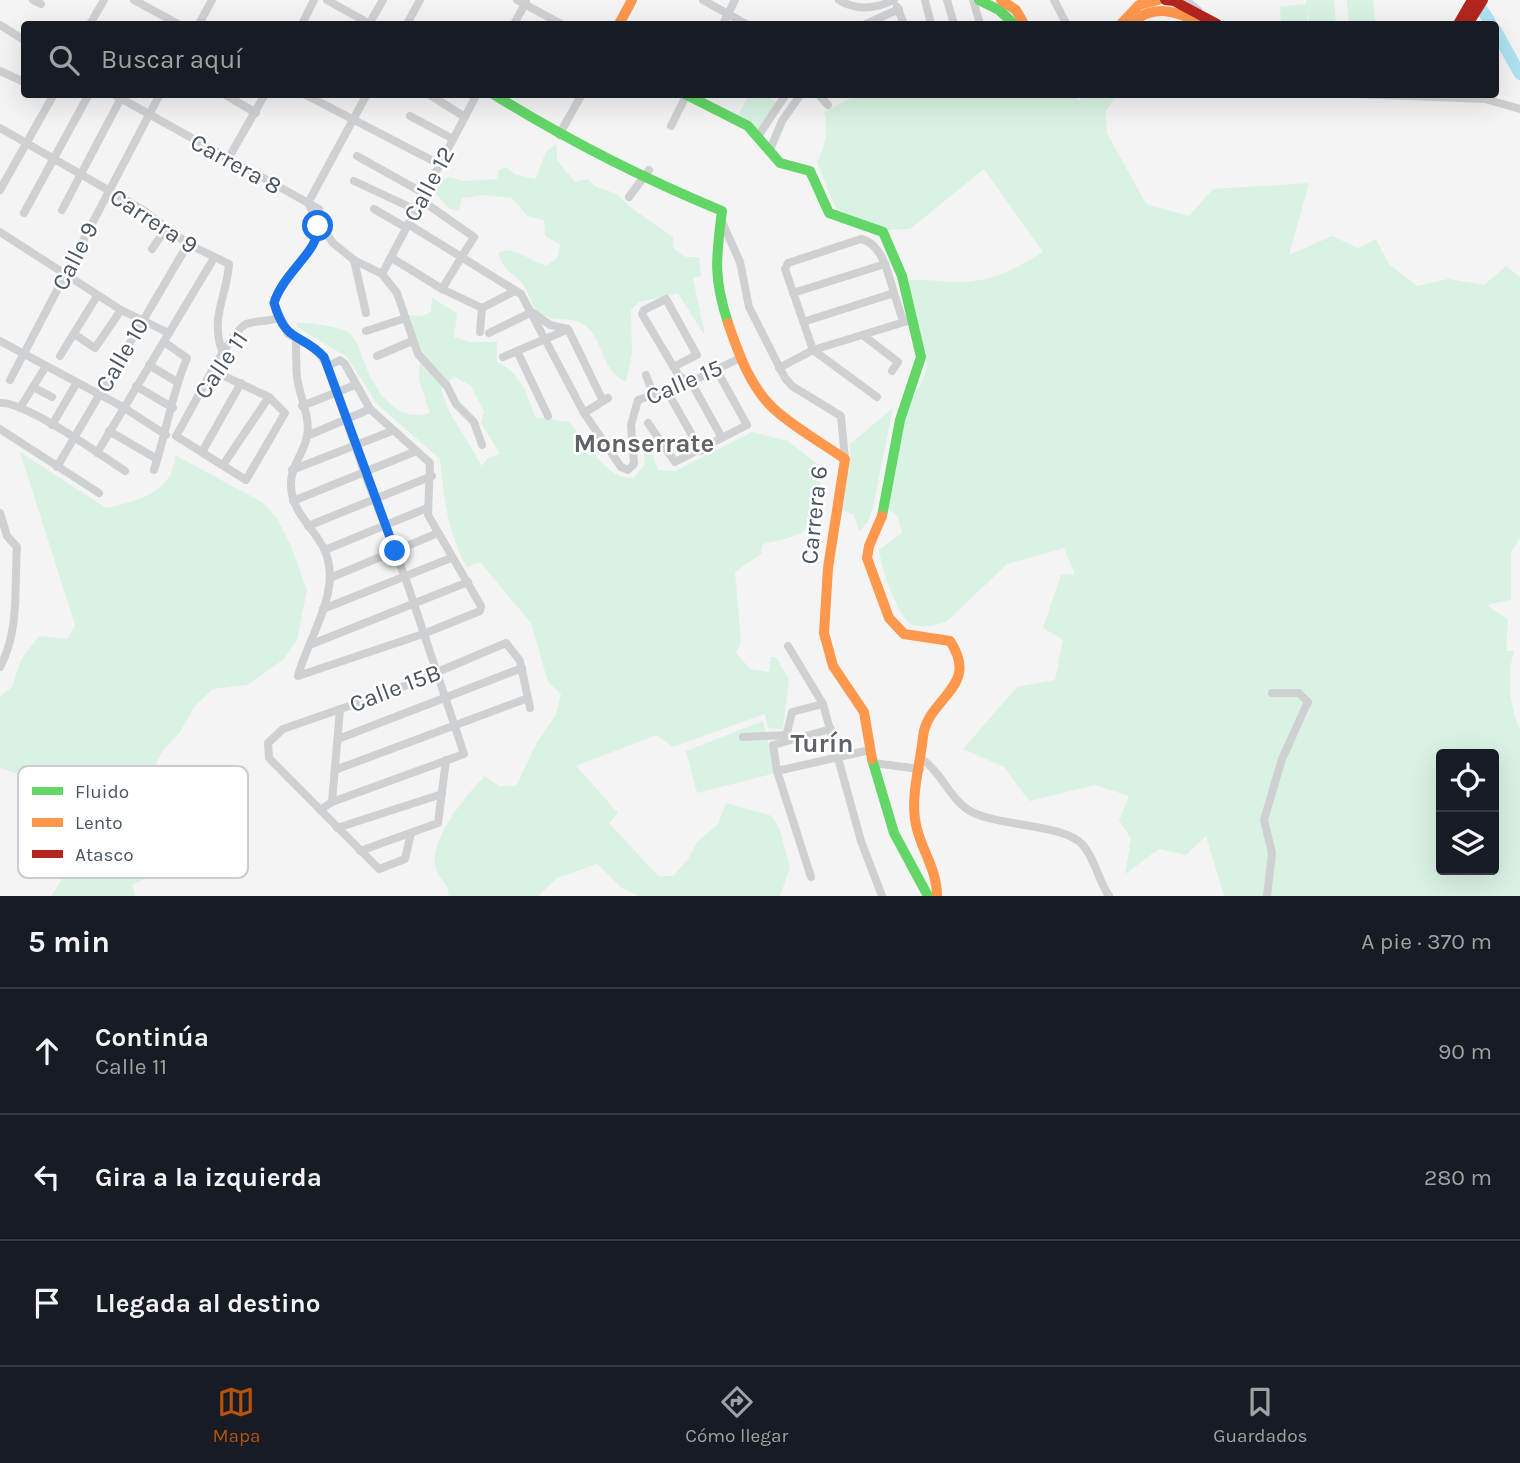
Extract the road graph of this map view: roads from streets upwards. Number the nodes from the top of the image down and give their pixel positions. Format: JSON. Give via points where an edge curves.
{"nodes":[{"id":1,"x":104,"y":0,"type":"edge"},
{"id":2,"x":212,"y":0,"type":"edge"},
{"id":3,"x":314,"y":0,"type":"edge"},
{"id":4,"x":327,"y":0,"type":"edge"},
{"id":5,"x":383,"y":0,"type":"edge"},
{"id":6,"x":420,"y":0,"type":"edge"},
{"id":7,"x":632,"y":0,"type":"edge"},
{"id":8,"x":703,"y":0,"type":"edge"},
{"id":9,"x":735,"y":0,"type":"edge"},
{"id":10,"x":839,"y":0,"type":"edge"},
{"id":11,"x":925,"y":0,"type":"edge"},
{"id":12,"x":947,"y":0,"type":"edge"},
{"id":13,"x":973,"y":0,"type":"edge"},
{"id":14,"x":979,"y":0,"type":"edge"},
{"id":15,"x":1001,"y":0,"type":"edge"},
{"id":16,"x":1054,"y":0,"type":"edge"},
{"id":17,"x":1158,"y":0,"type":"edge"},
{"id":18,"x":1165,"y":0,"type":"edge"},
{"id":19,"x":1186,"y":0,"type":"edge"},
{"id":20,"x":1472,"y":0,"type":"edge"},
{"id":21,"x":1483,"y":0,"type":"edge"},
{"id":22,"x":137,"y":1,"type":"edge"},
{"id":23,"x":523,"y":1,"type":"edge"},
{"id":24,"x":891,"y":1,"type":"edge"},
{"id":25,"x":899,"y":9,"type":"junction"},
{"id":26,"x":727,"y":15,"type":"junction"},
{"id":27,"x":92,"y":21,"type":"edge"},
{"id":28,"x":173,"y":21,"type":"edge"},
{"id":29,"x":201,"y":21,"type":"edge"},
{"id":30,"x":304,"y":21,"type":"edge"},
{"id":31,"x":365,"y":21,"type":"edge"},
{"id":32,"x":372,"y":21,"type":"edge"},
{"id":33,"x":409,"y":21,"type":"edge"},
{"id":34,"x":515,"y":21,"type":"edge"},
{"id":35,"x":556,"y":21,"type":"edge"},
{"id":36,"x":621,"y":21,"type":"edge"},
{"id":37,"x":724,"y":21,"type":"edge"},
{"id":38,"x":740,"y":21,"type":"edge"},
{"id":39,"x":879,"y":21,"type":"edge"},
{"id":40,"x":903,"y":21,"type":"edge"},
{"id":41,"x":931,"y":21,"type":"edge"},
{"id":42,"x":953,"y":21,"type":"edge"},
{"id":43,"x":979,"y":21,"type":"edge"},
{"id":44,"x":1011,"y":21,"type":"edge"},
{"id":45,"x":1022,"y":21,"type":"edge"},
{"id":46,"x":1065,"y":21,"type":"dead end"},
{"id":47,"x":1124,"y":21,"type":"edge"},
{"id":48,"x":1134,"y":21,"type":"edge"},
{"id":49,"x":1204,"y":21,"type":"edge"},
{"id":50,"x":1206,"y":21,"type":"edge"},
{"id":51,"x":1207,"y":21,"type":"edge"},
{"id":52,"x":1464,"y":21,"type":"edge"},
{"id":53,"x":1465,"y":21,"type":"edge"},
{"id":54,"x":0,"y":25,"type":"edge"},
{"id":55,"x":20,"y":38,"type":"edge"},
{"id":56,"x":0,"y":71,"type":"edge"},
{"id":57,"x":21,"y":81,"type":"edge"},
{"id":58,"x":50,"y":98,"type":"edge"},
{"id":59,"x":87,"y":98,"type":"edge"},
{"id":60,"x":117,"y":98,"type":"edge"},
{"id":61,"x":119,"y":98,"type":"edge"},
{"id":62,"x":158,"y":98,"type":"edge"},
{"id":63,"x":231,"y":98,"type":"edge"},
{"id":64,"x":263,"y":98,"type":"edge"},
{"id":65,"x":312,"y":98,"type":"edge"},
{"id":66,"x":365,"y":98,"type":"edge"},
{"id":67,"x":435,"y":98,"type":"edge"},
{"id":68,"x":475,"y":98,"type":"edge"},
{"id":69,"x":499,"y":98,"type":"edge"},
{"id":70,"x":580,"y":98,"type":"edge"},
{"id":71,"x":685,"y":98,"type":"edge"},
{"id":72,"x":692,"y":98,"type":"edge"},
{"id":73,"x":783,"y":98,"type":"edge"},
{"id":74,"x":798,"y":98,"type":"edge"},
{"id":75,"x":822,"y":98,"type":"edge"},
{"id":76,"x":1459,"y":98,"type":"edge"},
{"id":77,"x":828,"y":105,"type":"dead end"},
{"id":78,"x":1520,"y":109,"type":"edge"},
{"id":79,"x":256,"y":113,"type":"junction"},
{"id":80,"x":147,"y":115,"type":"junction"},
{"id":81,"x":410,"y":116,"type":"dead end"},
{"id":82,"x":465,"y":117,"type":"junction"},
{"id":83,"x":354,"y":120,"type":"junction"},
{"id":84,"x":671,"y":126,"type":"dead end"},
{"id":85,"x":0,"y":128,"type":"edge"},
{"id":86,"x":559,"y":135,"type":"junction"},
{"id":87,"x":759,"y":135,"type":"junction"},
{"id":88,"x":453,"y":139,"type":"junction"},
{"id":89,"x":26,"y":142,"type":"junction"},
{"id":90,"x":769,"y":152,"type":"junction"},
{"id":91,"x":357,"y":156,"type":"dead end"},
{"id":92,"x":229,"y":159,"type":"junction"},
{"id":93,"x":53,"y":160,"type":"junction"},
{"id":94,"x":441,"y":165,"type":"junction"},
{"id":95,"x":647,"y":175,"type":"junction"},
{"id":96,"x":81,"y":177,"type":"junction"},
{"id":97,"x":354,"y":181,"type":"dead end"},
{"id":98,"x":0,"y":190,"type":"edge"},
{"id":99,"x":108,"y":191,"type":"junction"},
{"id":100,"x":423,"y":197,"type":"junction"},
{"id":101,"x":629,"y":197,"type":"dead end"},
{"id":102,"x":308,"y":203,"type":"junction"},
{"id":103,"x":374,"y":209,"type":"dead end"},
{"id":104,"x":416,"y":210,"type":"junction"},
{"id":105,"x":62,"y":211,"type":"dead end"},
{"id":106,"x":24,"y":213,"type":"dead end"},
{"id":107,"x":722,"y":222,"type":"junction"},
{"id":108,"x":407,"y":225,"type":"junction"},
{"id":109,"x":167,"y":227,"type":"junction"},
{"id":110,"x":0,"y":232,"type":"edge"},
{"id":111,"x":188,"y":244,"type":"junction"},
{"id":112,"x":152,"y":249,"type":"dead end"},
{"id":113,"x":461,"y":257,"type":"junction"},
{"id":114,"x":214,"y":258,"type":"junction"},
{"id":115,"x":392,"y":258,"type":"junction"},
{"id":116,"x":354,"y":260,"type":"junction"},
{"id":117,"x":885,"y":264,"type":"junction"},
{"id":118,"x":67,"y":272,"type":"junction"},
{"id":119,"x":382,"y":274,"type":"junction"},
{"id":120,"x":442,"y":289,"type":"junction"},
{"id":121,"x":515,"y":291,"type":"junction"},
{"id":122,"x":793,"y":293,"type":"junction"},
{"id":123,"x":894,"y":293,"type":"junction"},
{"id":124,"x":97,"y":296,"type":"junction"},
{"id":125,"x":482,"y":307,"type":"junction"},
{"id":126,"x":121,"y":310,"type":"junction"},
{"id":127,"x":532,"y":312,"type":"junction"},
{"id":128,"x":366,"y":313,"type":"dead end"},
{"id":129,"x":278,"y":318,"type":"junction"},
{"id":130,"x":406,"y":318,"type":"junction"},
{"id":131,"x":142,"y":321,"type":"junction"},
{"id":132,"x":907,"y":321,"type":"junction"},
{"id":133,"x":803,"y":322,"type":"junction"},
{"id":134,"x":568,"y":329,"type":"junction"},
{"id":135,"x":366,"y":331,"type":"dead end"},
{"id":136,"x":169,"y":333,"type":"junction"},
{"id":137,"x":74,"y":334,"type":"junction"},
{"id":138,"x":864,"y":336,"type":"junction"},
{"id":139,"x":546,"y":337,"type":"junction"},
{"id":140,"x":296,"y":340,"type":"junction"},
{"id":141,"x":412,"y":341,"type":"junction"},
{"id":142,"x":164,"y":342,"type":"junction"},
{"id":143,"x":1,"y":343,"type":"edge"},
{"id":144,"x":813,"y":350,"type":"junction"},
{"id":145,"x":517,"y":351,"type":"junction"},
{"id":146,"x":223,"y":353,"type":"junction"},
{"id":147,"x":25,"y":354,"type":"junction"},
{"id":148,"x":60,"y":356,"type":"dead end"},
{"id":149,"x":377,"y":356,"type":"dead end"},
{"id":150,"x":503,"y":357,"type":"dead end"},
{"id":151,"x":740,"y":358,"type":"junction"},
{"id":152,"x":149,"y":365,"type":"junction"},
{"id":153,"x":46,"y":366,"type":"junction"},
{"id":154,"x":328,"y":366,"type":"junction"},
{"id":155,"x":673,"y":367,"type":"junction"},
{"id":156,"x":779,"y":368,"type":"junction"},
{"id":157,"x":716,"y":369,"type":"junction"},
{"id":158,"x":892,"y":371,"type":"dead end"},
{"id":159,"x":214,"y":372,"type":"junction"},
{"id":160,"x":646,"y":375,"type":"dead end"},
{"id":161,"x":10,"y":380,"type":"dead end"},
{"id":162,"x":691,"y":382,"type":"junction"},
{"id":163,"x":241,"y":383,"type":"junction"},
{"id":164,"x":76,"y":384,"type":"junction"},
{"id":165,"x":355,"y":385,"type":"junction"},
{"id":166,"x":136,"y":386,"type":"junction"},
{"id":167,"x":33,"y":387,"type":"junction"},
{"id":168,"x":176,"y":389,"type":"junction"},
{"id":169,"x":667,"y":391,"type":"junction"},
{"id":170,"x":337,"y":393,"type":"junction"},
{"id":171,"x":653,"y":394,"type":"junction"},
{"id":172,"x":98,"y":395,"type":"junction"},
{"id":173,"x":52,"y":397,"type":"dead end"},
{"id":174,"x":269,"y":397,"type":"junction"},
{"id":175,"x":877,"y":397,"type":"dead end"},
{"id":176,"x":0,"y":403,"type":"edge"},
{"id":177,"x":302,"y":406,"type":"junction"},
{"id":178,"x":123,"y":407,"type":"junction"},
{"id":179,"x":20,"y":408,"type":"junction"},
{"id":180,"x":173,"y":408,"type":"junction"},
{"id":181,"x":369,"y":409,"type":"junction"},
{"id":182,"x":584,"y":413,"type":"junction"},
{"id":183,"x":548,"y":416,"type":"dead end"},
{"id":184,"x":345,"y":420,"type":"junction"},
{"id":185,"x":649,"y":424,"type":"dead end"},
{"id":186,"x":52,"y":425,"type":"junction"},
{"id":187,"x":0,"y":429,"type":"edge"},
{"id":188,"x":109,"y":431,"type":"junction"},
{"id":189,"x":391,"y":432,"type":"junction"},
{"id":190,"x":166,"y":435,"type":"junction"},
{"id":191,"x":307,"y":436,"type":"junction"},
{"id":192,"x":722,"y":438,"type":"junction"},
{"id":193,"x":75,"y":439,"type":"junction"},
{"id":194,"x":482,"y":445,"type":"dead end"},
{"id":195,"x":355,"y":446,"type":"junction"},
{"id":196,"x":701,"y":451,"type":"junction"},
{"id":197,"x":202,"y":452,"type":"junction"},
{"id":198,"x":414,"y":452,"type":"junction"},
{"id":199,"x":97,"y":453,"type":"junction"},
{"id":200,"x":157,"y":459,"type":"junction"},
{"id":201,"x":845,"y":459,"type":"junction"},
{"id":202,"x":223,"y":465,"type":"junction"},
{"id":203,"x":57,"y":467,"type":"junction"},
{"id":204,"x":153,"y":470,"type":"dead end"},
{"id":205,"x":292,"y":470,"type":"junction"},
{"id":206,"x":125,"y":471,"type":"dead end"},
{"id":207,"x":364,"y":472,"type":"junction"},
{"id":208,"x":432,"y":476,"type":"junction"},
{"id":209,"x":99,"y":493,"type":"dead end"},
{"id":210,"x":374,"y":500,"type":"junction"},
{"id":211,"x":293,"y":501,"type":"junction"},
{"id":212,"x":427,"y":508,"type":"junction"},
{"id":213,"x":0,"y":513,"type":"edge"},
{"id":214,"x":384,"y":525,"type":"junction"},
{"id":215,"x":308,"y":526,"type":"junction"},
{"id":216,"x":438,"y":533,"type":"junction"},
{"id":217,"x":325,"y":550,"type":"junction"},
{"id":218,"x":395,"y":551,"type":"junction"},
{"id":219,"x":451,"y":558,"type":"junction"},
{"id":220,"x":405,"y":577,"type":"junction"},
{"id":221,"x":330,"y":578,"type":"junction"},
{"id":222,"x":468,"y":582,"type":"junction"},
{"id":223,"x":412,"y":603,"type":"junction"},
{"id":224,"x":323,"y":609,"type":"junction"},
{"id":225,"x":422,"y":635,"type":"junction"},
{"id":226,"x":312,"y":644,"type":"junction"},
{"id":227,"x":788,"y":646,"type":"dead end"},
{"id":228,"x":0,"y":667,"type":"edge"},
{"id":229,"x":522,"y":668,"type":"junction"},
{"id":230,"x":435,"y":674,"type":"junction"},
{"id":231,"x":1272,"y":693,"type":"dead end"},
{"id":232,"x":528,"y":698,"type":"junction"},
{"id":233,"x":445,"y":700,"type":"junction"},
{"id":234,"x":823,"y":704,"type":"junction"},
{"id":235,"x":530,"y":708,"type":"dead end"},
{"id":236,"x":340,"y":709,"type":"junction"},
{"id":237,"x":454,"y":726,"type":"junction"},
{"id":238,"x":831,"y":729,"type":"junction"},
{"id":239,"x":743,"y":737,"type":"dead end"},
{"id":240,"x":338,"y":738,"type":"junction"},
{"id":241,"x":786,"y":738,"type":"junction"},
{"id":242,"x":870,"y":750,"type":"junction"},
{"id":243,"x":837,"y":758,"type":"junction"},
{"id":244,"x":446,"y":761,"type":"junction"},
{"id":245,"x":873,"y":763,"type":"junction"},
{"id":246,"x":921,"y":765,"type":"junction"},
{"id":247,"x":335,"y":770,"type":"junction"},
{"id":248,"x":777,"y":771,"type":"junction"},
{"id":249,"x":442,"y":794,"type":"junction"},
{"id":250,"x":332,"y":802,"type":"junction"},
{"id":251,"x":320,"y":810,"type":"junction"},
{"id":252,"x":337,"y":828,"type":"junction"},
{"id":253,"x":411,"y":833,"type":"junction"},
{"id":254,"x":360,"y":851,"type":"junction"},
{"id":255,"x":811,"y":877,"type":"dead end"},
{"id":256,"x":882,"y":896,"type":"edge"},
{"id":257,"x":928,"y":896,"type":"edge"},
{"id":258,"x":937,"y":896,"type":"edge"},
{"id":259,"x":1109,"y":896,"type":"edge"},
{"id":260,"x":1267,"y":896,"type":"edge"}],
"edges":[{"from":1,"to":27,"type":"street"},
{"from":2,"to":29,"type":"street"},
{"from":3,"to":30,"type":"street"},
{"from":4,"to":31,"type":"street"},
{"from":5,"to":32,"type":"street"},
{"from":6,"to":33,"type":"street"},
{"from":7,"to":36,"type":"street"},
{"from":8,"to":26,"type":"street"},
{"from":9,"to":26,"type":"street"},
{"from":10,"to":24,"type":"street","via":[[857,8],[877,8]]},
{"from":11,"to":41,"type":"street"},
{"from":12,"to":42,"type":"street"},
{"from":13,"to":43,"type":"street"},
{"from":14,"to":44,"type":"street"},
{"from":15,"to":45,"type":"street"},
{"from":16,"to":46,"type":"street"},
{"from":17,"to":47,"type":"street","via":[[1139,5]]},
{"from":18,"to":50,"type":"street"},
{"from":19,"to":51,"type":"street"},
{"from":20,"to":52,"type":"street"},
{"from":21,"to":53,"type":"street"},
{"from":22,"to":28,"type":"street"},
{"from":23,"to":34,"type":"street"},
{"from":23,"to":35,"type":"street"},
{"from":24,"to":25,"type":"street"},
{"from":25,"to":39,"type":"street"},
{"from":25,"to":40,"type":"street"},
{"from":26,"to":37,"type":"street"},
{"from":26,"to":38,"type":"street"},
{"from":48,"to":49,"type":"street","via":[[1143,11],[1157,7]]},
{"from":54,"to":55,"type":"street"},
{"from":56,"to":57,"type":"street"},
{"from":58,"to":89,"type":"street"},
{"from":59,"to":93,"type":"street"},
{"from":60,"to":96,"type":"street"},
{"from":61,"to":80,"type":"street","name":"Carrera 8"},
{"from":62,"to":80,"type":"street","name":"Calle 9"},
{"from":63,"to":79,"type":"street"},
{"from":64,"to":79,"type":"street"},
{"from":65,"to":83,"type":"street"},
{"from":66,"to":83,"type":"street"},
{"from":67,"to":82,"type":"street"},
{"from":68,"to":82,"type":"street","name":"Calle 12"},
{"from":69,"to":86,"type":"street"},
{"from":70,"to":86,"type":"street"},
{"from":71,"to":84,"type":"street"},
{"from":72,"to":87,"type":"street"},
{"from":73,"to":87,"type":"street"},
{"from":74,"to":90,"type":"street"},
{"from":75,"to":77,"type":"street"},
{"from":76,"to":78,"type":"street","via":[[1485,99]]},
{"from":79,"to":92,"type":"street"},
{"from":80,"to":92,"type":"street","name":"Carrera 8"},
{"from":80,"to":99,"type":"street","name":"Calle 9"},
{"from":81,"to":88,"type":"street"},
{"from":82,"to":88,"type":"street","name":"Calle 12"},
{"from":83,"to":94,"type":"street"},
{"from":83,"to":102,"type":"street"},
{"from":85,"to":89,"type":"street","name":"Carrera 9"},
{"from":86,"to":95,"type":"street"},
{"from":87,"to":90,"type":"street"},
{"from":88,"to":94,"type":"street","name":"Calle 12"},
{"from":89,"to":93,"type":"street","name":"Carrera 9"},
{"from":89,"to":98,"type":"street"},
{"from":90,"to":132,"type":"street","via":[[790,168],[810,171],[829,213],[883,232],[902,276]]},
{"from":91,"to":100,"type":"street"},
{"from":92,"to":102,"type":"street","name":"Carrera 8"},
{"from":93,"to":96,"type":"street","name":"Carrera 9"},
{"from":93,"to":106,"type":"street"},
{"from":94,"to":100,"type":"street","name":"Calle 12"},
{"from":95,"to":101,"type":"street"},
{"from":95,"to":107,"type":"street","via":[[722,211]]},
{"from":96,"to":99,"type":"street","name":"Carrera 9"},
{"from":96,"to":105,"type":"street"},
{"from":97,"to":104,"type":"street"},
{"from":99,"to":109,"type":"street","name":"Carrera 9"},
{"from":99,"to":118,"type":"street","name":"Calle 9"},
{"from":100,"to":104,"type":"street","name":"Calle 12"},
{"from":100,"to":113,"type":"street","via":[[474,237]]},
{"from":102,"to":116,"type":"street","name":"Carrera 8","via":[[322,212],[329,238]]},
{"from":102,"to":129,"type":"street","name":"Calle 11","via":[[319,235],[279,286],[274,303]]},
{"from":103,"to":108,"type":"street"},
{"from":104,"to":108,"type":"street","name":"Calle 12"},
{"from":107,"to":151,"type":"street","name":"Carrera 6","via":[[717,239],[717,289]]},
{"from":107,"to":156,"type":"street","via":[[740,262],[749,307]]},
{"from":108,"to":113,"type":"street"},
{"from":108,"to":115,"type":"street","name":"Calle 12"},
{"from":109,"to":111,"type":"street","name":"Carrera 9"},
{"from":109,"to":112,"type":"street"},
{"from":110,"to":118,"type":"street"},
{"from":111,"to":114,"type":"street","name":"Carrera 9"},
{"from":111,"to":131,"type":"street","name":"Calle 10"},
{"from":113,"to":120,"type":"street"},
{"from":113,"to":121,"type":"street"},
{"from":114,"to":136,"type":"street"},
{"from":114,"to":146,"type":"street","name":"Carrera 9","via":[[230,267],[219,306],[217,333]]},
{"from":115,"to":119,"type":"street","name":"Calle 12"},
{"from":115,"to":120,"type":"street"},
{"from":116,"to":119,"type":"street","name":"Carrera 8"},
{"from":116,"to":128,"type":"street"},
{"from":117,"to":122,"type":"street"},
{"from":117,"to":122,"type":"street","via":[[868,241],[861,239],[788,263],[785,269]]},
{"from":117,"to":123,"type":"street"},
{"from":118,"to":124,"type":"street"},
{"from":118,"to":147,"type":"street","name":"Calle 9"},
{"from":119,"to":130,"type":"street","via":[[397,293]]},
{"from":120,"to":125,"type":"street"},
{"from":121,"to":125,"type":"street"},
{"from":121,"to":127,"type":"street"},
{"from":122,"to":133,"type":"street"},
{"from":123,"to":132,"type":"street"},
{"from":123,"to":133,"type":"street"},
{"from":124,"to":126,"type":"street"},
{"from":124,"to":137,"type":"street"},
{"from":125,"to":127,"type":"street","via":[[485,332]]},
{"from":126,"to":131,"type":"street"},
{"from":126,"to":137,"type":"street","via":[[95,348]]},
{"from":127,"to":134,"type":"street","via":[[550,326]]},
{"from":127,"to":139,"type":"street"},
{"from":129,"to":140,"type":"street"},
{"from":129,"to":146,"type":"street","name":"Calle 11","via":[[246,325]]},
{"from":130,"to":135,"type":"street"},
{"from":130,"to":141,"type":"street"},
{"from":131,"to":136,"type":"street"},
{"from":131,"to":172,"type":"street","name":"Calle 10"},
{"from":132,"to":138,"type":"street"},
{"from":132,"to":246,"type":"street","via":[[921,369],[904,404],[883,513],[867,557],[896,629],[950,641],[960,661],[958,683],[927,722]]},
{"from":133,"to":144,"type":"street"},
{"from":134,"to":139,"type":"street"},
{"from":134,"to":182,"type":"street","via":[[606,400]]},
{"from":136,"to":142,"type":"street"},
{"from":137,"to":148,"type":"street"},
{"from":138,"to":144,"type":"street"},
{"from":138,"to":158,"type":"street","via":[[898,362]]},
{"from":139,"to":145,"type":"street"},
{"from":139,"to":182,"type":"street"},
{"from":140,"to":154,"type":"street","via":[[315,348]]},
{"from":140,"to":177,"type":"street"},
{"from":141,"to":149,"type":"street"},
{"from":141,"to":194,"type":"street","via":[[456,404],[477,425]]},
{"from":142,"to":152,"type":"street"},
{"from":142,"to":168,"type":"street","via":[[187,358]]},
{"from":143,"to":147,"type":"street"},
{"from":144,"to":156,"type":"street"},
{"from":144,"to":175,"type":"street"},
{"from":145,"to":150,"type":"street"},
{"from":145,"to":183,"type":"street"},
{"from":146,"to":159,"type":"street","name":"Calle 11"},
{"from":147,"to":153,"type":"street"},
{"from":147,"to":161,"type":"street","name":"Calle 9"},
{"from":151,"to":157,"type":"street","name":"Calle 15"},
{"from":151,"to":201,"type":"street","name":"Carrera 6","via":[[774,409]]},
{"from":152,"to":166,"type":"street"},
{"from":152,"to":168,"type":"street"},
{"from":153,"to":164,"type":"street"},
{"from":153,"to":167,"type":"street"},
{"from":154,"to":165,"type":"street","via":[[340,360]]},
{"from":154,"to":170,"type":"street"},
{"from":155,"to":155,"type":"street","via":[[642,314],[666,299],[696,355]]},
{"from":155,"to":162,"type":"street"},
{"from":156,"to":201,"type":"street","via":[[792,386],[841,416]]},
{"from":157,"to":162,"type":"street","name":"Calle 15"},
{"from":157,"to":192,"type":"street","via":[[747,425]]},
{"from":159,"to":163,"type":"street"},
{"from":159,"to":197,"type":"street","name":"Calle 11","via":[[176,436]]},
{"from":160,"to":171,"type":"street"},
{"from":162,"to":169,"type":"street","name":"Calle 15"},
{"from":162,"to":192,"type":"street"},
{"from":163,"to":174,"type":"street"},
{"from":163,"to":197,"type":"street"},
{"from":164,"to":172,"type":"street"},
{"from":164,"to":186,"type":"street"},
{"from":165,"to":170,"type":"street"},
{"from":165,"to":181,"type":"street"},
{"from":166,"to":178,"type":"street"},
{"from":166,"to":180,"type":"street"},
{"from":167,"to":173,"type":"street"},
{"from":167,"to":179,"type":"street"},
{"from":168,"to":180,"type":"street"},
{"from":169,"to":171,"type":"street","name":"Calle 15"},
{"from":169,"to":196,"type":"street"},
{"from":170,"to":177,"type":"street"},
{"from":170,"to":184,"type":"street"},
{"from":171,"to":182,"type":"street","name":"Calle 15","via":[[638,400],[633,411],[634,464],[628,470],[621,467]]},
{"from":172,"to":178,"type":"street"},
{"from":172,"to":193,"type":"street","name":"Calle 10"},
{"from":174,"to":202,"type":"street"},
{"from":174,"to":202,"type":"street","via":[[285,413],[246,480]]},
{"from":176,"to":179,"type":"street"},
{"from":177,"to":191,"type":"street"},
{"from":178,"to":188,"type":"street"},
{"from":178,"to":190,"type":"street"},
{"from":179,"to":186,"type":"street"},
{"from":180,"to":190,"type":"street"},
{"from":181,"to":184,"type":"street"},
{"from":181,"to":189,"type":"street"},
{"from":184,"to":191,"type":"street"},
{"from":184,"to":195,"type":"street"},
{"from":185,"to":196,"type":"street","via":[[671,460],[679,462]]},
{"from":186,"to":193,"type":"street"},
{"from":187,"to":203,"type":"street"},
{"from":188,"to":199,"type":"street"},
{"from":188,"to":200,"type":"street"},
{"from":189,"to":195,"type":"street"},
{"from":189,"to":198,"type":"street"},
{"from":190,"to":200,"type":"street"},
{"from":191,"to":205,"type":"street"},
{"from":192,"to":196,"type":"street"},
{"from":193,"to":199,"type":"street"},
{"from":193,"to":203,"type":"street","name":"Calle 10"},
{"from":195,"to":205,"type":"street"},
{"from":195,"to":207,"type":"street"},
{"from":197,"to":202,"type":"street"},
{"from":198,"to":207,"type":"street"},
{"from":198,"to":208,"type":"street","via":[[425,455]]},
{"from":199,"to":206,"type":"street"},
{"from":200,"to":204,"type":"street"},
{"from":201,"to":242,"type":"street","name":"Carrera 6","via":[[824,633],[826,654],[863,710]]},
{"from":203,"to":209,"type":"street"},
{"from":205,"to":211,"type":"street"},
{"from":207,"to":210,"type":"street"},
{"from":207,"to":211,"type":"street"},
{"from":208,"to":210,"type":"street"},
{"from":208,"to":212,"type":"street"},
{"from":210,"to":214,"type":"street"},
{"from":210,"to":215,"type":"street"},
{"from":211,"to":215,"type":"street"},
{"from":212,"to":214,"type":"street"},
{"from":212,"to":216,"type":"street"},
{"from":213,"to":228,"type":"street","via":[[17,547],[14,631]]},
{"from":214,"to":217,"type":"street"},
{"from":214,"to":218,"type":"street"},
{"from":215,"to":217,"type":"street"},
{"from":216,"to":218,"type":"street"},
{"from":216,"to":219,"type":"street"},
{"from":217,"to":221,"type":"street"},
{"from":218,"to":220,"type":"street"},
{"from":218,"to":221,"type":"street"},
{"from":219,"to":220,"type":"street"},
{"from":219,"to":222,"type":"street"},
{"from":220,"to":223,"type":"street"},
{"from":220,"to":224,"type":"street"},
{"from":221,"to":224,"type":"street"},
{"from":222,"to":223,"type":"street"},
{"from":222,"to":225,"type":"street","via":[[480,611]]},
{"from":223,"to":225,"type":"street"},
{"from":223,"to":226,"type":"street"},
{"from":224,"to":226,"type":"street"},
{"from":225,"to":226,"type":"street","via":[[298,676]]},
{"from":225,"to":230,"type":"street"},
{"from":227,"to":234,"type":"street"},
{"from":229,"to":230,"type":"street","name":"Calle 15B","via":[[506,643]]},
{"from":229,"to":232,"type":"street"},
{"from":229,"to":233,"type":"street"},
{"from":230,"to":233,"type":"street"},
{"from":230,"to":236,"type":"street","name":"Calle 15B"},
{"from":231,"to":260,"type":"street","via":[[1299,692],[1308,702],[1282,759],[1265,820],[1272,853]]},
{"from":232,"to":235,"type":"street"},
{"from":232,"to":237,"type":"street"},
{"from":233,"to":237,"type":"street"},
{"from":233,"to":240,"type":"street"},
{"from":234,"to":238,"type":"street"},
{"from":234,"to":241,"type":"street","via":[[792,712]]},
{"from":236,"to":240,"type":"street"},
{"from":236,"to":251,"type":"street","name":"Calle 15B","via":[[283,729],[268,743],[269,758]]},
{"from":237,"to":244,"type":"street","via":[[464,754]]},
{"from":237,"to":247,"type":"street"},
{"from":238,"to":241,"type":"street"},
{"from":238,"to":243,"type":"street"},
{"from":239,"to":241,"type":"street"},
{"from":240,"to":247,"type":"street"},
{"from":241,"to":248,"type":"street","via":[[773,745]]},
{"from":242,"to":243,"type":"street"},
{"from":242,"to":245,"type":"street","name":"Carrera 6"},
{"from":243,"to":248,"type":"street"},
{"from":243,"to":256,"type":"street"},
{"from":244,"to":249,"type":"street"},
{"from":244,"to":250,"type":"street"},
{"from":245,"to":246,"type":"street"},
{"from":245,"to":257,"type":"street","name":"Carrera 6","via":[[894,834]]},
{"from":246,"to":258,"type":"street","via":[[915,821],[936,871]]},
{"from":246,"to":259,"type":"street","via":[[932,766],[968,810],[1072,836],[1090,857]]},
{"from":247,"to":250,"type":"street"},
{"from":248,"to":255,"type":"street"},
{"from":249,"to":252,"type":"street"},
{"from":249,"to":253,"type":"street","via":[[439,823]]},
{"from":250,"to":251,"type":"street"},
{"from":251,"to":252,"type":"street"},
{"from":252,"to":254,"type":"street"},
{"from":253,"to":254,"type":"street"},
{"from":253,"to":254,"type":"street","via":[[405,859],[379,869]]}]}
